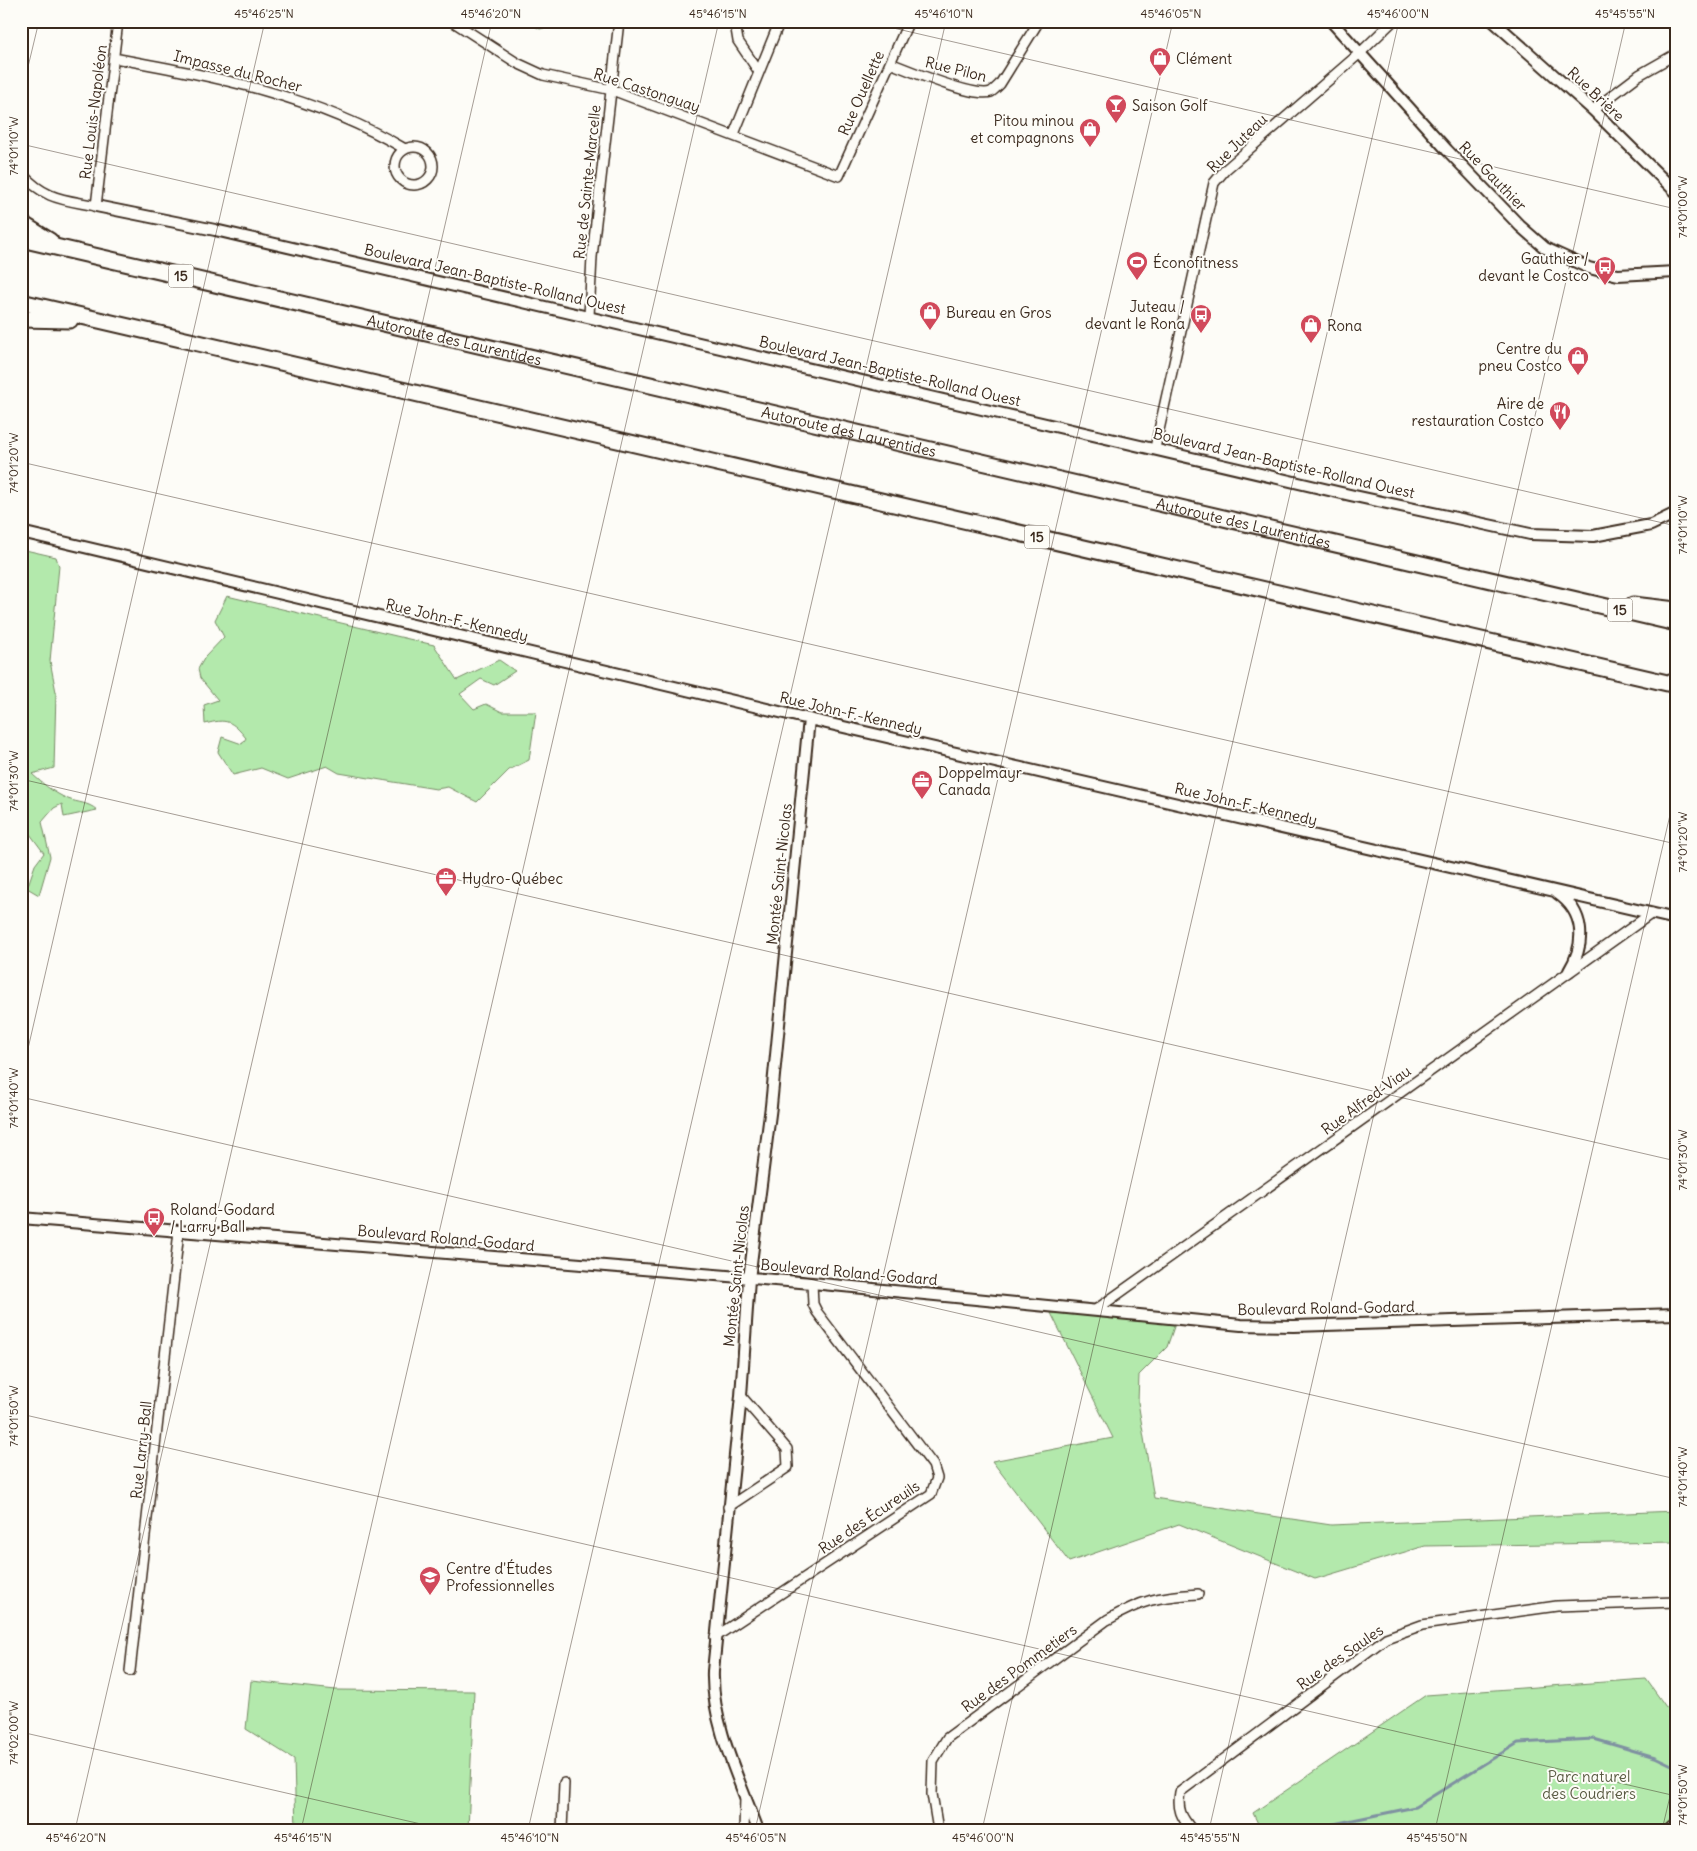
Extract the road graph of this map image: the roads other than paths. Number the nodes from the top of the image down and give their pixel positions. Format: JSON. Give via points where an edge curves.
{"nodes":[{"id":1,"x":118,"y":21,"type":"edge"},
{"id":2,"x":452,"y":21,"type":"edge"},
{"id":3,"x":619,"y":21,"type":"edge"},
{"id":4,"x":741,"y":21,"type":"edge"},
{"id":5,"x":777,"y":21,"type":"edge"},
{"id":6,"x":909,"y":21,"type":"edge"},
{"id":7,"x":1039,"y":21,"type":"edge"},
{"id":8,"x":1331,"y":21,"type":"edge"},
{"id":9,"x":1393,"y":21,"type":"edge"},
{"id":10,"x":1493,"y":21,"type":"edge"},
{"id":11,"x":1669,"y":21,"type":"edge"},
{"id":12,"x":1676,"y":28,"type":"edge"},
{"id":13,"x":1360,"y":53,"type":"junction"},
{"id":14,"x":1676,"y":54,"type":"edge"},
{"id":15,"x":114,"y":58,"type":"junction"},
{"id":16,"x":890,"y":63,"type":"junction"},
{"id":17,"x":759,"y":72,"type":"junction"},
{"id":18,"x":612,"y":90,"type":"junction"},
{"id":19,"x":1593,"y":110,"type":"junction"},
{"id":20,"x":734,"y":134,"type":"junction"},
{"id":21,"x":405,"y":149,"type":"junction"},
{"id":22,"x":21,"y":173,"type":"edge"},
{"id":23,"x":839,"y":176,"type":"joint"},
{"id":24,"x":1676,"y":192,"type":"edge"},
{"id":25,"x":96,"y":206,"type":"junction"},
{"id":26,"x":21,"y":223,"type":"edge"},
{"id":27,"x":21,"y":239,"type":"edge"},
{"id":28,"x":62,"y":249,"type":"junction"},
{"id":29,"x":1676,"y":272,"type":"edge"},
{"id":30,"x":21,"y":302,"type":"edge"},
{"id":31,"x":589,"y":316,"type":"junction"},
{"id":32,"x":21,"y":319,"type":"edge"},
{"id":33,"x":104,"y":322,"type":"junction"},
{"id":34,"x":1155,"y":448,"type":"junction"},
{"id":35,"x":1676,"y":513,"type":"edge"},
{"id":36,"x":21,"y":532,"type":"edge"},
{"id":37,"x":1564,"y":597,"type":"junction"},
{"id":38,"x":1676,"y":610,"type":"edge"},
{"id":39,"x":1676,"y":623,"type":"edge"},
{"id":40,"x":1676,"y":685,"type":"edge"},
{"id":41,"x":810,"y":719,"type":"junction"},
{"id":42,"x":1554,"y":891,"type":"junction"},
{"id":43,"x":1652,"y":913,"type":"junction"},
{"id":44,"x":1676,"y":918,"type":"edge"},
{"id":45,"x":1569,"y":971,"type":"junction"},
{"id":46,"x":21,"y":1218,"type":"edge"},
{"id":47,"x":179,"y":1231,"type":"junction"},
{"id":48,"x":749,"y":1278,"type":"junction"},
{"id":49,"x":812,"y":1284,"type":"junction"},
{"id":50,"x":1097,"y":1310,"type":"junction"},
{"id":51,"x":1676,"y":1314,"type":"edge"},
{"id":52,"x":741,"y":1396,"type":"junction"},
{"id":53,"x":728,"y":1507,"type":"junction"},
{"id":54,"x":1198,"y":1594,"type":"dead end"},
{"id":55,"x":1676,"y":1602,"type":"edge"},
{"id":56,"x":715,"y":1637,"type":"junction"},
{"id":57,"x":130,"y":1671,"type":"dead end"},
{"id":58,"x":564,"y":1783,"type":"dead end"},
{"id":59,"x":745,"y":1793,"type":"junction"},
{"id":60,"x":1676,"y":1823,"type":"edge"},
{"id":61,"x":562,"y":1830,"type":"edge"},
{"id":62,"x":744,"y":1830,"type":"edge"},
{"id":63,"x":758,"y":1830,"type":"edge"},
{"id":64,"x":938,"y":1830,"type":"edge"},
{"id":65,"x":1192,"y":1830,"type":"edge"},
{"id":66,"x":1668,"y":1830,"type":"edge"}],
"edges":[{"from":1,"to":15,"type":"street","name":"Rue Louis-Napoléon"},
{"from":2,"to":18,"type":"street","name":"Rue Castonguay","via":[[543,75]]},
{"from":3,"to":18,"type":"street","name":"Rue de Sainte-Marcelle"},
{"from":4,"to":17,"type":"street","via":[[736,29],[738,41]]},
{"from":5,"to":17,"type":"street"},
{"from":6,"to":16,"type":"street","name":"Rue Ouellette"},
{"from":7,"to":16,"type":"street","name":"Rue Pilon","via":[[1000,84],[991,92],[933,80]]},
{"from":8,"to":13,"type":"street","name":"Rue Gauthier"},
{"from":9,"to":13,"type":"street","name":"Rue Juteau"},
{"from":10,"to":19,"type":"street","name":"Rue Brière"},
{"from":11,"to":12,"type":"street"},
{"from":13,"to":29,"type":"street","name":"Rue Gauthier","via":[[1447,150],[1545,248],[1589,268],[1618,275]]},
{"from":13,"to":34,"type":"street","name":"Rue Juteau","via":[[1275,124],[1214,183]]},
{"from":14,"to":19,"type":"street","via":[[1639,75]]},
{"from":15,"to":21,"type":"street","name":"Impasse du Rocher","via":[[281,93],[385,137]]},
{"from":15,"to":25,"type":"street","name":"Rue Louis-Napoléon"},
{"from":16,"to":23,"type":"street","name":"Rue Ouellette"},
{"from":17,"to":20,"type":"street"},
{"from":18,"to":20,"type":"street","name":"Rue Castonguay"},
{"from":18,"to":31,"type":"street","name":"Rue de Sainte-Marcelle","via":[[592,257]]},
{"from":19,"to":24,"type":"street","name":"Rue Brière"},
{"from":20,"to":23,"type":"street","name":"Rue Castonguay"},
{"from":21,"to":21,"type":"street","name":"Impasse du Rocher","via":[[423,149],[431,158],[430,176],[420,184],[408,184],[398,176],[395,164]]},
{"from":22,"to":25,"type":"street","via":[[35,188],[51,196]]},
{"from":25,"to":31,"type":"street","name":"Boulevard Jean-Baptiste-Rolland Ouest"},
{"from":26,"to":28,"type":"highway"},
{"from":27,"to":28,"type":"highway","name":"Autoroute des Laurentides","number":"15"},
{"from":28,"to":37,"type":"highway","name":"Autoroute des Laurentides","number":"15"},
{"from":30,"to":33,"type":"highway","number":"15"},
{"from":31,"to":34,"type":"street","name":"Boulevard Jean-Baptiste-Rolland Ouest"},
{"from":32,"to":33,"type":"highway"},
{"from":33,"to":40,"type":"highway","number":"15"},
{"from":34,"to":35,"type":"street","name":"Boulevard Jean-Baptiste-Rolland Ouest","via":[[1350,496],[1530,534],[1594,536],[1651,525]]},
{"from":36,"to":41,"type":"street","name":"Rue John-F.-Kennedy"},
{"from":37,"to":38,"type":"highway"},
{"from":37,"to":39,"type":"highway","name":"Autoroute des Laurentides","number":"15"},
{"from":41,"to":42,"type":"street","name":"Rue John-F.-Kennedy"},
{"from":41,"to":48,"type":"street","name":"Montée Saint-Nicolas","via":[[771,1106]]},
{"from":42,"to":43,"type":"street","name":"Rue John-F.-Kennedy"},
{"from":42,"to":45,"type":"street","via":[[1573,908],[1579,920],[1577,958]]},
{"from":43,"to":44,"type":"street","name":"Rue John-F.-Kennedy"},
{"from":43,"to":45,"type":"street","name":"Rue Alfred-Viau"},
{"from":45,"to":50,"type":"street","name":"Rue Alfred-Viau"},
{"from":46,"to":47,"type":"street","name":"Boulevard Roland-Godard"},
{"from":47,"to":48,"type":"street","name":"Boulevard Roland-Godard"},
{"from":47,"to":57,"type":"street","name":"Rue Larry-Ball"},
{"from":48,"to":49,"type":"street","name":"Boulevard Roland-Godard"},
{"from":48,"to":52,"type":"street","name":"Montée Saint-Nicolas"},
{"from":49,"to":50,"type":"street","name":"Boulevard Roland-Godard"},
{"from":49,"to":56,"type":"street","name":"Rue des Écureuils","via":[[813,1304],[817,1312],[933,1465],[938,1478],[930,1494]]},
{"from":50,"to":51,"type":"street","name":"Boulevard Roland-Godard","via":[[1241,1325],[1294,1326]]},
{"from":52,"to":53,"type":"street","name":"Montée Saint-Nicolas"},
{"from":52,"to":53,"type":"street","via":[[787,1449],[788,1467]]},
{"from":53,"to":56,"type":"street","name":"Montée Saint-Nicolas"},
{"from":54,"to":64,"type":"street","name":"Rue des Pommetiers","via":[[1157,1597],[1133,1605],[947,1738],[933,1761],[932,1794]]},
{"from":55,"to":65,"type":"street","name":"Rue des Saules","via":[[1557,1606],[1422,1625],[1386,1638],[1180,1792],[1179,1811]]},
{"from":56,"to":59,"type":"street","name":"Montée Saint-Nicolas","via":[[712,1686],[719,1723]]},
{"from":58,"to":61,"type":"street"},
{"from":59,"to":62,"type":"street"},
{"from":59,"to":63,"type":"street","name":"Montée Saint-Nicolas"},
{"from":60,"to":66,"type":"street"}]}
